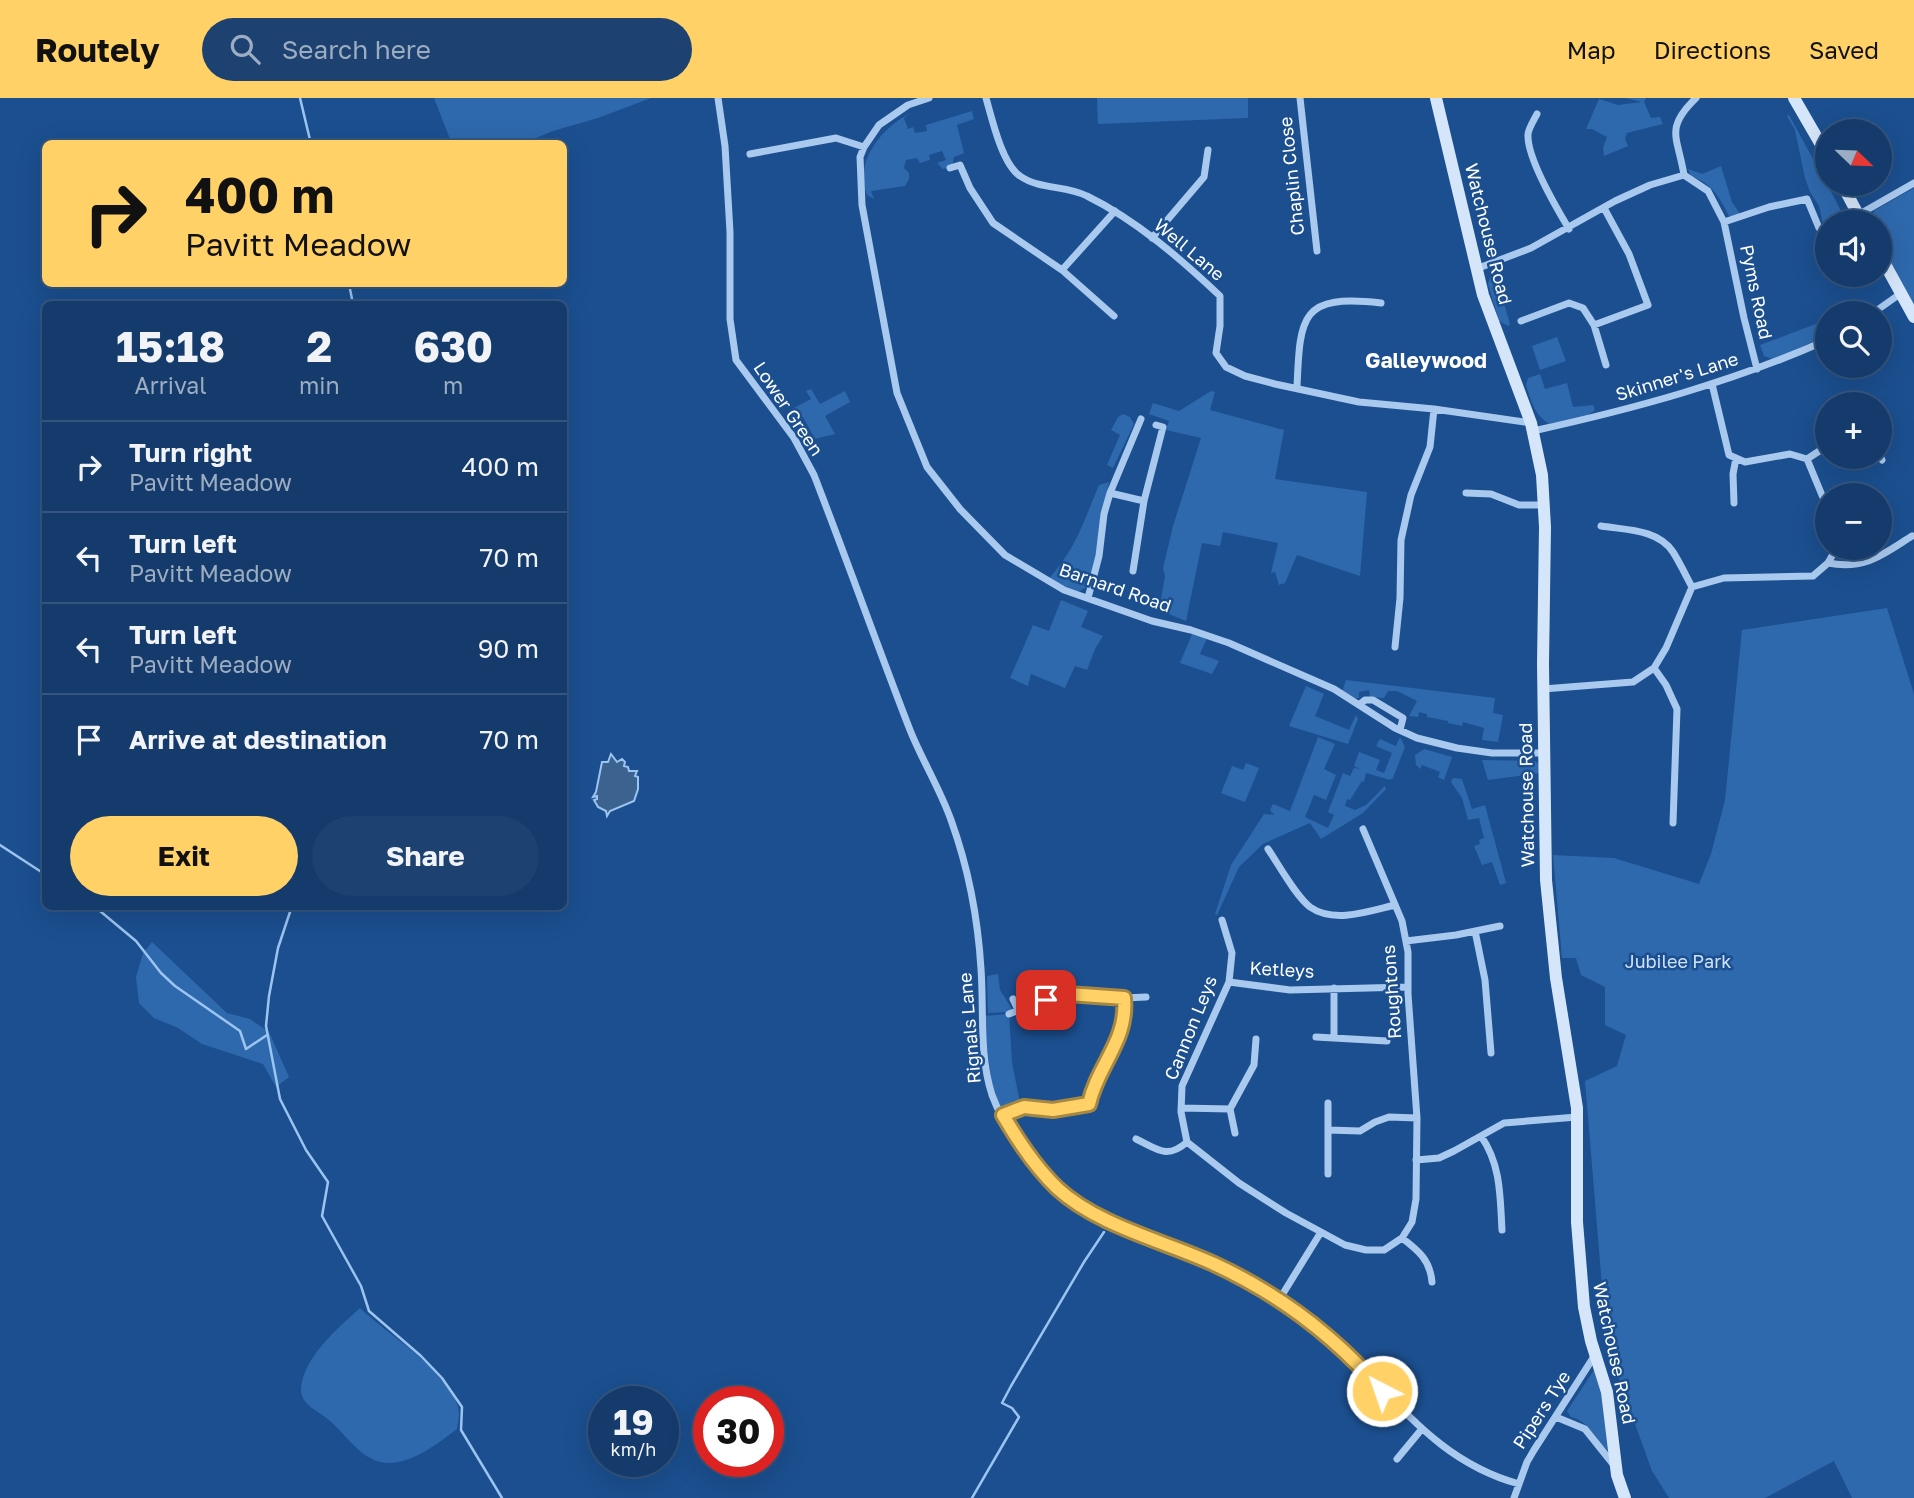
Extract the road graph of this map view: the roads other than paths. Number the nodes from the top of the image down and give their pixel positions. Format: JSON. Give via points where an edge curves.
{"nodes":[{"id":1,"x":718,"y":98,"type":"edge"},
{"id":2,"x":929,"y":98,"type":"edge"},
{"id":3,"x":986,"y":98,"type":"edge"},
{"id":4,"x":1300,"y":98,"type":"edge"},
{"id":5,"x":1436,"y":98,"type":"edge"},
{"id":6,"x":1696,"y":98,"type":"edge"},
{"id":7,"x":1794,"y":98,"type":"edge"},
{"id":8,"x":1537,"y":114,"type":"dead end"},
{"id":9,"x":1815,"y":134,"type":"edge"},
{"id":10,"x":864,"y":147,"type":"junction"},
{"id":11,"x":1208,"y":150,"type":"dead end"},
{"id":12,"x":750,"y":154,"type":"dead end"},
{"id":13,"x":950,"y":168,"type":"dead end"},
{"id":14,"x":1684,"y":175,"type":"junction"},
{"id":15,"x":1914,"y":183,"type":"edge"},
{"id":16,"x":1604,"y":208,"type":"junction"},
{"id":17,"x":1872,"y":210,"type":"edge"},
{"id":18,"x":1115,"y":211,"type":"junction"},
{"id":19,"x":1815,"y":218,"type":"edge"},
{"id":20,"x":1724,"y":222,"type":"junction"},
{"id":21,"x":1570,"y":229,"type":"junction"},
{"id":22,"x":1152,"y":238,"type":"junction"},
{"id":23,"x":1317,"y":251,"type":"dead end"},
{"id":24,"x":1476,"y":269,"type":"junction"},
{"id":25,"x":1062,"y":270,"type":"junction"},
{"id":26,"x":1892,"y":278,"type":"edge"},
{"id":27,"x":1900,"y":294,"type":"junction"},
{"id":28,"x":1890,"y":301,"type":"edge"},
{"id":29,"x":1381,"y":303,"type":"dead end"},
{"id":30,"x":1114,"y":316,"type":"dead end"},
{"id":31,"x":1914,"y":317,"type":"edge"},
{"id":32,"x":1521,"y":321,"type":"dead end"},
{"id":33,"x":1594,"y":325,"type":"junction"},
{"id":34,"x":1815,"y":345,"type":"edge"},
{"id":35,"x":1606,"y":365,"type":"dead end"},
{"id":36,"x":1757,"y":369,"type":"junction"},
{"id":37,"x":1712,"y":384,"type":"junction"},
{"id":38,"x":1297,"y":387,"type":"junction"},
{"id":39,"x":1434,"y":409,"type":"junction"},
{"id":40,"x":1141,"y":419,"type":"dead end"},
{"id":41,"x":1156,"y":425,"type":"dead end"},
{"id":42,"x":1532,"y":427,"type":"junction"},
{"id":43,"x":1815,"y":454,"type":"edge"},
{"id":44,"x":1736,"y":458,"type":"junction"},
{"id":45,"x":1807,"y":459,"type":"junction"},
{"id":46,"x":1817,"y":483,"type":"edge"},
{"id":47,"x":1110,"y":493,"type":"junction"},
{"id":48,"x":1466,"y":493,"type":"dead end"},
{"id":49,"x":1144,"y":501,"type":"junction"},
{"id":50,"x":1734,"y":503,"type":"dead end"},
{"id":51,"x":1545,"y":505,"type":"junction"},
{"id":52,"x":1601,"y":526,"type":"dead end"},
{"id":53,"x":1912,"y":536,"type":"dead end"},
{"id":54,"x":1830,"y":560,"type":"edge"},
{"id":55,"x":1828,"y":564,"type":"junction"},
{"id":56,"x":1133,"y":571,"type":"dead end"},
{"id":57,"x":1692,"y":587,"type":"junction"},
{"id":58,"x":1088,"y":598,"type":"junction"},
{"id":59,"x":1395,"y":647,"type":"dead end"},
{"id":60,"x":1654,"y":668,"type":"junction"},
{"id":61,"x":1543,"y":689,"type":"junction"},
{"id":62,"x":1359,"y":705,"type":"junction"},
{"id":63,"x":1399,"y":730,"type":"junction"},
{"id":64,"x":1543,"y":753,"type":"junction"},
{"id":65,"x":922,"y":760,"type":"joint"},
{"id":66,"x":1673,"y":823,"type":"dead end"},
{"id":67,"x":1363,"y":829,"type":"dead end"},
{"id":68,"x":1269,"y":849,"type":"dead end"},
{"id":69,"x":1395,"y":905,"type":"junction"},
{"id":70,"x":1222,"y":920,"type":"dead end"},
{"id":71,"x":1500,"y":926,"type":"dead end"},
{"id":72,"x":1475,"y":931,"type":"junction"},
{"id":73,"x":1406,"y":941,"type":"junction"},
{"id":74,"x":1229,"y":982,"type":"junction"},
{"id":75,"x":1408,"y":987,"type":"junction"},
{"id":76,"x":1334,"y":988,"type":"junction"},
{"id":77,"x":1146,"y":997,"type":"dead end"},
{"id":78,"x":1124,"y":998,"type":"junction"},
{"id":79,"x":1013,"y":999,"type":"dead end"},
{"id":80,"x":1018,"y":1010,"type":"junction"},
{"id":81,"x":1009,"y":1014,"type":"dead end"},
{"id":82,"x":1334,"y":1036,"type":"junction"},
{"id":83,"x":1316,"y":1037,"type":"dead end"},
{"id":84,"x":1256,"y":1039,"type":"dead end"},
{"id":85,"x":1387,"y":1041,"type":"dead end"},
{"id":86,"x":1491,"y":1053,"type":"dead end"},
{"id":87,"x":1328,"y":1103,"type":"dead end"},
{"id":88,"x":1089,"y":1104,"type":"junction"},
{"id":89,"x":1181,"y":1108,"type":"junction"},
{"id":90,"x":1230,"y":1109,"type":"junction"},
{"id":91,"x":1097,"y":1110,"type":"dead end"},
{"id":92,"x":1003,"y":1115,"type":"junction"},
{"id":93,"x":1577,"y":1117,"type":"junction"},
{"id":94,"x":1417,"y":1118,"type":"junction"},
{"id":95,"x":1328,"y":1130,"type":"junction"},
{"id":96,"x":1236,"y":1133,"type":"dead end"},
{"id":97,"x":1481,"y":1136,"type":"junction"},
{"id":98,"x":1136,"y":1139,"type":"dead end"},
{"id":99,"x":1188,"y":1142,"type":"junction"},
{"id":100,"x":1416,"y":1160,"type":"junction"},
{"id":101,"x":1328,"y":1174,"type":"dead end"},
{"id":102,"x":1502,"y":1230,"type":"dead end"},
{"id":103,"x":1321,"y":1232,"type":"junction"},
{"id":104,"x":1402,"y":1238,"type":"junction"},
{"id":105,"x":1432,"y":1282,"type":"dead end"},
{"id":106,"x":1279,"y":1300,"type":"junction"},
{"id":107,"x":1595,"y":1354,"type":"junction"},
{"id":108,"x":1556,"y":1417,"type":"junction"},
{"id":109,"x":1421,"y":1430,"type":"junction"},
{"id":110,"x":1397,"y":1459,"type":"dead end"},
{"id":111,"x":1616,"y":1468,"type":"junction"},
{"id":112,"x":1519,"y":1485,"type":"junction"},
{"id":113,"x":1514,"y":1498,"type":"edge"},
{"id":114,"x":1625,"y":1498,"type":"edge"}],
"edges":[{"from":1,"to":65,"type":"street","name":"Lower Green","via":[[725,146],[730,318],[736,360],[794,438],[814,475]]},
{"from":2,"to":10,"type":"street","via":[[908,104],[879,125]]},
{"from":3,"to":18,"type":"street","name":"Well Lane","via":[[1008,160],[1019,176],[1038,185],[1084,194]]},
{"from":4,"to":23,"type":"street","name":"Chaplin Close"},
{"from":5,"to":24,"type":"street","name":"Watchouse Road"},
{"from":6,"to":14,"type":"street","via":[[1680,113],[1674,135]]},
{"from":7,"to":9,"type":"street"},
{"from":8,"to":21,"type":"street","via":[[1528,134],[1533,157]]},
{"from":10,"to":12,"type":"street","via":[[836,138]]},
{"from":10,"to":58,"type":"street","name":"Barnard Road","via":[[860,158],[862,205],[875,283],[897,393],[927,467],[955,504],[1005,555],[1064,590]]},
{"from":11,"to":22,"type":"street","via":[[1204,177]]},
{"from":13,"to":25,"type":"street","via":[[960,165],[993,223]]},
{"from":14,"to":16,"type":"street","via":[[1650,185]]},
{"from":14,"to":20,"type":"street","name":"Pyms Road","via":[[1708,191]]},
{"from":15,"to":17,"type":"street"},
{"from":16,"to":21,"type":"street"},
{"from":16,"to":33,"type":"street","via":[[1629,254],[1648,305]]},
{"from":18,"to":22,"type":"street","name":"Well Lane"},
{"from":18,"to":25,"type":"street"},
{"from":19,"to":20,"type":"street","via":[[1807,199]]},
{"from":20,"to":36,"type":"street","name":"Pyms Road"},
{"from":21,"to":24,"type":"street"},
{"from":22,"to":38,"type":"street","name":"Well Lane","via":[[1220,296],[1216,353],[1226,367],[1245,376]]},
{"from":24,"to":42,"type":"street","name":"Watchouse Road"},
{"from":25,"to":30,"type":"street"},
{"from":26,"to":27,"type":"street"},
{"from":27,"to":28,"type":"street"},
{"from":27,"to":31,"type":"street"},
{"from":29,"to":38,"type":"street","via":[[1350,299],[1322,304],[1305,317],[1298,343]]},
{"from":32,"to":33,"type":"street","via":[[1569,303],[1583,308]]},
{"from":33,"to":35,"type":"street"},
{"from":34,"to":36,"type":"street","name":"Skinner's Lane"},
{"from":36,"to":37,"type":"street","name":"Skinner's Lane"},
{"from":37,"to":42,"type":"street","name":"Skinner's Lane","via":[[1605,415]]},
{"from":37,"to":44,"type":"street","via":[[1729,455]]},
{"from":38,"to":39,"type":"street","name":"Well Lane","via":[[1359,402]]},
{"from":39,"to":42,"type":"street","name":"Well Lane"},
{"from":39,"to":59,"type":"street","via":[[1429,453],[1411,495],[1401,540]]},
{"from":40,"to":47,"type":"street"},
{"from":41,"to":49,"type":"street","via":[[1163,427]]},
{"from":42,"to":51,"type":"street","name":"Watchouse Road"},
{"from":43,"to":45,"type":"street"},
{"from":44,"to":45,"type":"street","via":[[1745,462],[1790,454]]},
{"from":44,"to":50,"type":"street"},
{"from":45,"to":46,"type":"street"},
{"from":47,"to":49,"type":"street"},
{"from":47,"to":58,"type":"street"},
{"from":48,"to":51,"type":"street"},
{"from":49,"to":56,"type":"street"},
{"from":51,"to":61,"type":"street","name":"Watchouse Road"},
{"from":52,"to":57,"type":"street","via":[[1643,532],[1662,540]]},
{"from":53,"to":55,"type":"street","via":[[1882,556],[1849,567]]},
{"from":54,"to":55,"type":"street"},
{"from":55,"to":57,"type":"street","via":[[1813,576],[1724,578]]},
{"from":57,"to":60,"type":"street"},
{"from":58,"to":62,"type":"street","name":"Barnard Road","via":[[1229,643],[1334,689]]},
{"from":60,"to":61,"type":"street","via":[[1633,682]]},
{"from":60,"to":66,"type":"street","via":[[1678,709]]},
{"from":61,"to":64,"type":"street","name":"Watchouse Road"},
{"from":62,"to":63,"type":"street","name":"Barnard Road"},
{"from":62,"to":63,"type":"street","name":"Barnard Road","via":[[1373,700],[1403,718]]},
{"from":63,"to":64,"type":"street","name":"Barnard Road","via":[[1457,748]]},
{"from":64,"to":93,"type":"street","name":"Watchouse Road","via":[[1551,935]]},
{"from":65,"to":92,"type":"street","name":"Rignals Lane","via":[[951,819],[971,893],[981,962],[987,1070]]},
{"from":67,"to":69,"type":"street","name":"Roughtons"},
{"from":68,"to":69,"type":"street","via":[[1310,906],[1333,915]]},
{"from":69,"to":73,"type":"street","name":"Roughtons"},
{"from":70,"to":74,"type":"street","name":"Cannon Leys","via":[[1232,953]]},
{"from":71,"to":72,"type":"street"},
{"from":72,"to":73,"type":"street"},
{"from":72,"to":86,"type":"street","via":[[1485,980]]},
{"from":73,"to":75,"type":"street","name":"Roughtons"},
{"from":74,"to":76,"type":"street","name":"Ketleys","via":[[1290,990]]},
{"from":74,"to":89,"type":"street","name":"Cannon Leys","via":[[1182,1086]]},
{"from":75,"to":76,"type":"street","name":"Ketleys"},
{"from":75,"to":94,"type":"street","name":"Roughtons"},
{"from":76,"to":82,"type":"street","name":"Ketleys"},
{"from":77,"to":78,"type":"street"},
{"from":78,"to":80,"type":"street","via":[[1068,994]]},
{"from":78,"to":88,"type":"street","via":[[1121,1034],[1095,1081]]},
{"from":79,"to":80,"type":"street"},
{"from":80,"to":81,"type":"street"},
{"from":82,"to":83,"type":"street"},
{"from":82,"to":85,"type":"street"},
{"from":84,"to":90,"type":"street","via":[[1254,1065]]},
{"from":87,"to":95,"type":"street"},
{"from":88,"to":91,"type":"street"},
{"from":88,"to":92,"type":"street","via":[[1053,1110],[1024,1107]]},
{"from":89,"to":90,"type":"street","name":"Cannon Leys"},
{"from":89,"to":99,"type":"street","name":"Cannon Leys"},
{"from":90,"to":96,"type":"street"},
{"from":92,"to":106,"type":"street","name":"Rignals Lane","via":[[1038,1167],[1073,1201],[1213,1264]]},
{"from":93,"to":97,"type":"street","via":[[1504,1123]]},
{"from":93,"to":107,"type":"street","name":"Watchouse Road","via":[[1579,1264]]},
{"from":94,"to":95,"type":"street","via":[[1389,1117],[1360,1132]]},
{"from":94,"to":100,"type":"street","name":"Roughtons"},
{"from":95,"to":101,"type":"street"},
{"from":97,"to":100,"type":"street","via":[[1439,1157]]},
{"from":97,"to":102,"type":"street","via":[[1497,1171]]},
{"from":98,"to":99,"type":"street","via":[[1167,1153],[1177,1152]]},
{"from":99,"to":103,"type":"street","via":[[1239,1183]]},
{"from":100,"to":104,"type":"street","name":"Roughtons","via":[[1414,1211]]},
{"from":103,"to":104,"type":"street","via":[[1366,1250],[1384,1250]]},
{"from":103,"to":106,"type":"street"},
{"from":104,"to":105,"type":"street","via":[[1424,1256]]},
{"from":106,"to":109,"type":"street","name":"Rignals Lane","via":[[1343,1348]]},
{"from":107,"to":108,"type":"street","name":"Pipers Tye"},
{"from":107,"to":111,"type":"street","name":"Watchouse Road","via":[[1610,1405]]},
{"from":108,"to":111,"type":"street","via":[[1585,1429]]},
{"from":108,"to":112,"type":"street","name":"Pipers Tye","via":[[1527,1461]]},
{"from":109,"to":110,"type":"street"},
{"from":109,"to":112,"type":"street","name":"Rignals Lane","via":[[1468,1464]]},
{"from":111,"to":114,"type":"street","name":"Watchouse Road"},
{"from":112,"to":113,"type":"street","name":"Pipers Tye"}]}
